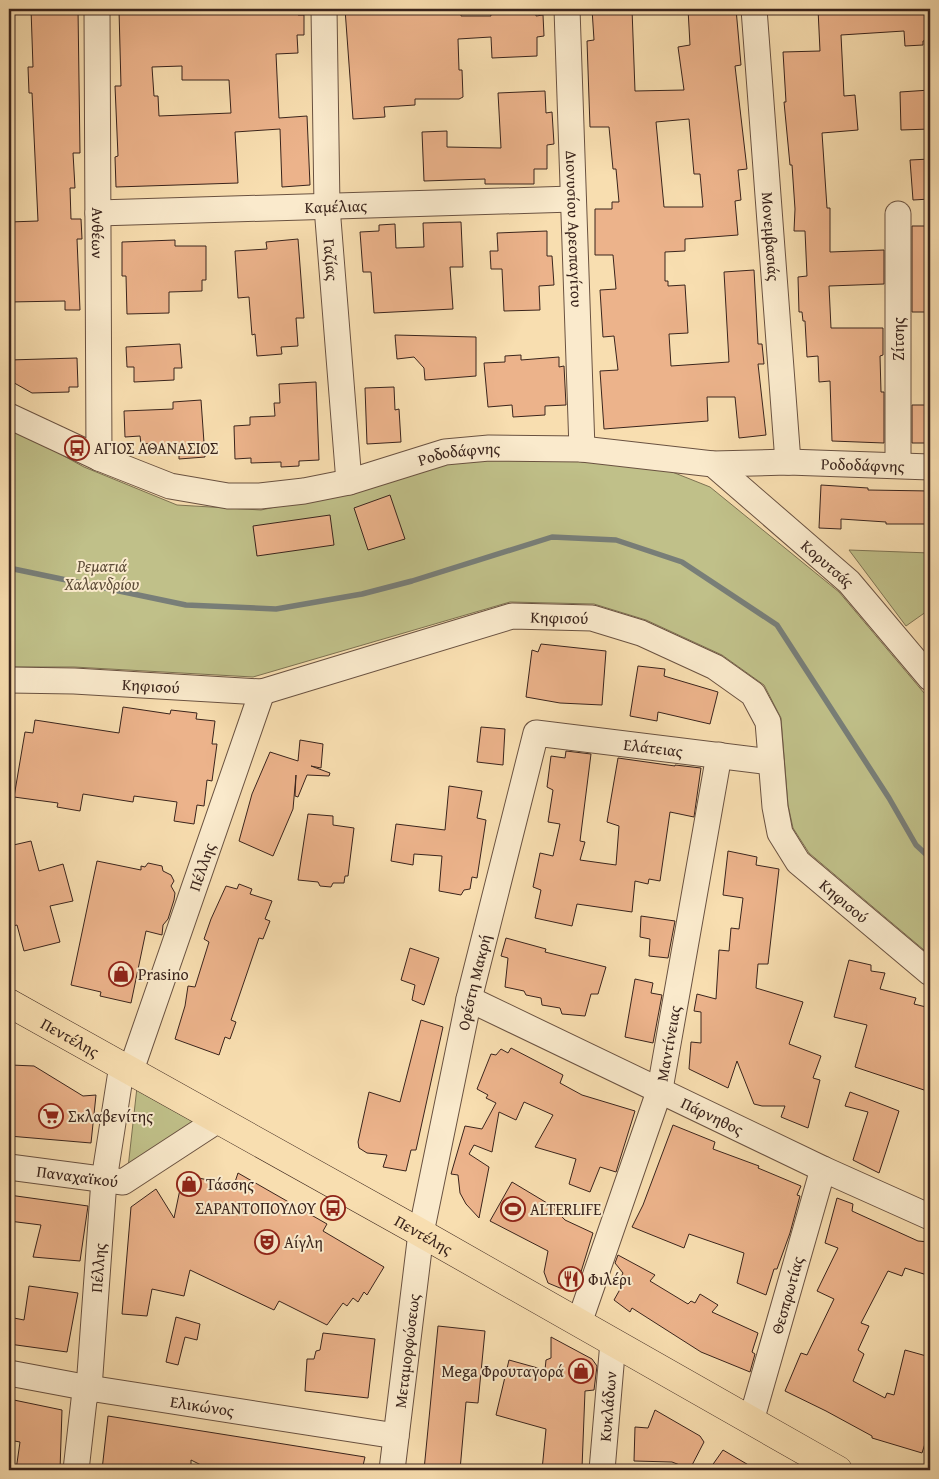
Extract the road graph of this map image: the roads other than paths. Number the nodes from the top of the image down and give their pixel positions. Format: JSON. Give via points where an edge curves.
{"nodes":[{"id":1,"x":97,"y":9,"type":"edge"},
{"id":2,"x":324,"y":9,"type":"edge"},
{"id":3,"x":567,"y":9,"type":"edge"},
{"id":4,"x":754,"y":9,"type":"edge"},
{"id":5,"x":573,"y":199,"type":"junction"},
{"id":6,"x":327,"y":207,"type":"junction"},
{"id":7,"x":98,"y":213,"type":"junction"},
{"id":8,"x":898,"y":214,"type":"dead end"},
{"id":9,"x":9,"y":416,"type":"edge"},
{"id":10,"x":582,"y":450,"type":"junction"},
{"id":11,"x":99,"y":458,"type":"junction"},
{"id":12,"x":788,"y":462,"type":"junction"},
{"id":13,"x":713,"y":464,"type":"junction"},
{"id":14,"x":898,"y":466,"type":"junction"},
{"id":15,"x":930,"y":467,"type":"edge"},
{"id":16,"x":350,"y":482,"type":"junction"},
{"id":17,"x":930,"y":678,"type":"edge"},
{"id":18,"x":9,"y":680,"type":"edge"},
{"id":19,"x":262,"y":692,"type":"junction"},
{"id":20,"x":536,"y":733,"type":"joint"},
{"id":21,"x":719,"y":755,"type":"junction"},
{"id":22,"x":771,"y":762,"type":"junction"},
{"id":23,"x":930,"y":974,"type":"edge"},
{"id":24,"x":469,"y":999,"type":"junction"},
{"id":25,"x":9,"y":1003,"type":"edge"},
{"id":26,"x":127,"y":1068,"type":"junction"},
{"id":27,"x":660,"y":1090,"type":"junction"},
{"id":28,"x":218,"y":1120,"type":"junction"},
{"id":29,"x":9,"y":1167,"type":"edge"},
{"id":30,"x":823,"y":1169,"type":"junction"},
{"id":31,"x":104,"y":1180,"type":"junction"},
{"id":32,"x":928,"y":1209,"type":"edge"},
{"id":33,"x":421,"y":1233,"type":"junction"},
{"id":34,"x":579,"y":1322,"type":"junction"},
{"id":35,"x":613,"y":1342,"type":"junction"},
{"id":36,"x":9,"y":1373,"type":"edge"},
{"id":37,"x":89,"y":1388,"type":"junction"},
{"id":38,"x":751,"y":1421,"type":"junction"},
{"id":39,"x":396,"y":1436,"type":"junction"},
{"id":40,"x":832,"y":1469,"type":"edge"},
{"id":41,"x":76,"y":1470,"type":"edge"},
{"id":42,"x":392,"y":1470,"type":"edge"},
{"id":43,"x":602,"y":1470,"type":"edge"}],
"edges":[{"from":1,"to":7,"type":"street","name":"Ανθέων"},
{"from":2,"to":6,"type":"street","name":"Γαζίας"},
{"from":3,"to":5,"type":"street","name":"Διονυσίου Αρεοπαγίτου"},
{"from":4,"to":12,"type":"street","name":"Μονεμβασιάς"},
{"from":5,"to":6,"type":"street","name":"Καμέλιας"},
{"from":5,"to":10,"type":"street","name":"Διονυσίου Αρεοπαγίτου"},
{"from":6,"to":7,"type":"street","name":"Καμέλιας"},
{"from":6,"to":16,"type":"street","name":"Γαζίας"},
{"from":7,"to":11,"type":"street","name":"Ανθέων"},
{"from":8,"to":14,"type":"street","name":"Ζίτσης"},
{"from":9,"to":11,"type":"street","name":"Ροδοδάφνης"},
{"from":10,"to":13,"type":"street","name":"Ροδοδάφνης"},
{"from":10,"to":16,"type":"street","name":"Ροδοδάφνης","via":[[445,452]]},
{"from":11,"to":16,"type":"street","name":"Ροδοδάφνης","via":[[170,486],[228,496],[304,491]]},
{"from":12,"to":13,"type":"street","name":"Ροδοδάφνης"},
{"from":12,"to":14,"type":"street","name":"Ροδοδάφνης"},
{"from":13,"to":17,"type":"street","name":"Κορυτσάς","via":[[849,582]]},
{"from":14,"to":15,"type":"street","name":"Ροδοδάφνης"},
{"from":18,"to":19,"type":"street","name":"Κηφισού"},
{"from":19,"to":22,"type":"street","name":"Κηφισού","via":[[512,616],[592,618],[641,633],[715,667],[753,694],[768,722]]},
{"from":19,"to":26,"type":"street","name":"Πέλλης"},
{"from":20,"to":21,"type":"street","name":"Ελάτειας"},
{"from":20,"to":24,"type":"street","name":"Ορέστη Μακρή"},
{"from":21,"to":22,"type":"street","name":"Ελάτειας"},
{"from":21,"to":27,"type":"street","name":"Μαντίνειας"},
{"from":22,"to":23,"type":"street","name":"Κηφισού","via":[[780,834],[798,862]]},
{"from":24,"to":27,"type":"street","name":"Πάρνηθος"},
{"from":24,"to":33,"type":"street","name":"Ορέστη Μακρή"},
{"from":25,"to":26,"type":"main road","name":"Πεντέλης"},
{"from":26,"to":28,"type":"main road","name":"Πεντέλης"},
{"from":26,"to":31,"type":"street","name":"Πέλλης"},
{"from":27,"to":30,"type":"street","name":"Πάρνηθος"},
{"from":27,"to":34,"type":"street","name":"Μαντίνειας"},
{"from":28,"to":31,"type":"street","name":"Παναχαϊκού","via":[[127,1180]]},
{"from":28,"to":33,"type":"main road","name":"Πεντέλης"},
{"from":29,"to":31,"type":"street","name":"Παναχαϊκού"},
{"from":30,"to":32,"type":"street","name":"Πάρνηθος"},
{"from":30,"to":38,"type":"street","name":"Θεσπρωτίας"},
{"from":31,"to":37,"type":"street","name":"Πέλλης"},
{"from":33,"to":34,"type":"main road","name":"Πεντέλης"},
{"from":33,"to":39,"type":"street","name":"Μεταμορφώσεως"},
{"from":34,"to":35,"type":"main road","name":"Πεντέλης"},
{"from":35,"to":38,"type":"main road","name":"Πεντέλης"},
{"from":35,"to":43,"type":"street","name":"Κυκλάδων"},
{"from":36,"to":37,"type":"street","name":"Ελικώνος"},
{"from":37,"to":39,"type":"street","name":"Ελικώνος"},
{"from":37,"to":41,"type":"street","name":"Πέλλης","via":[[84,1400]]},
{"from":38,"to":40,"type":"main road","name":"Πεντέλης"},
{"from":39,"to":42,"type":"street","name":"Μεταμορφώσεως"}]}
